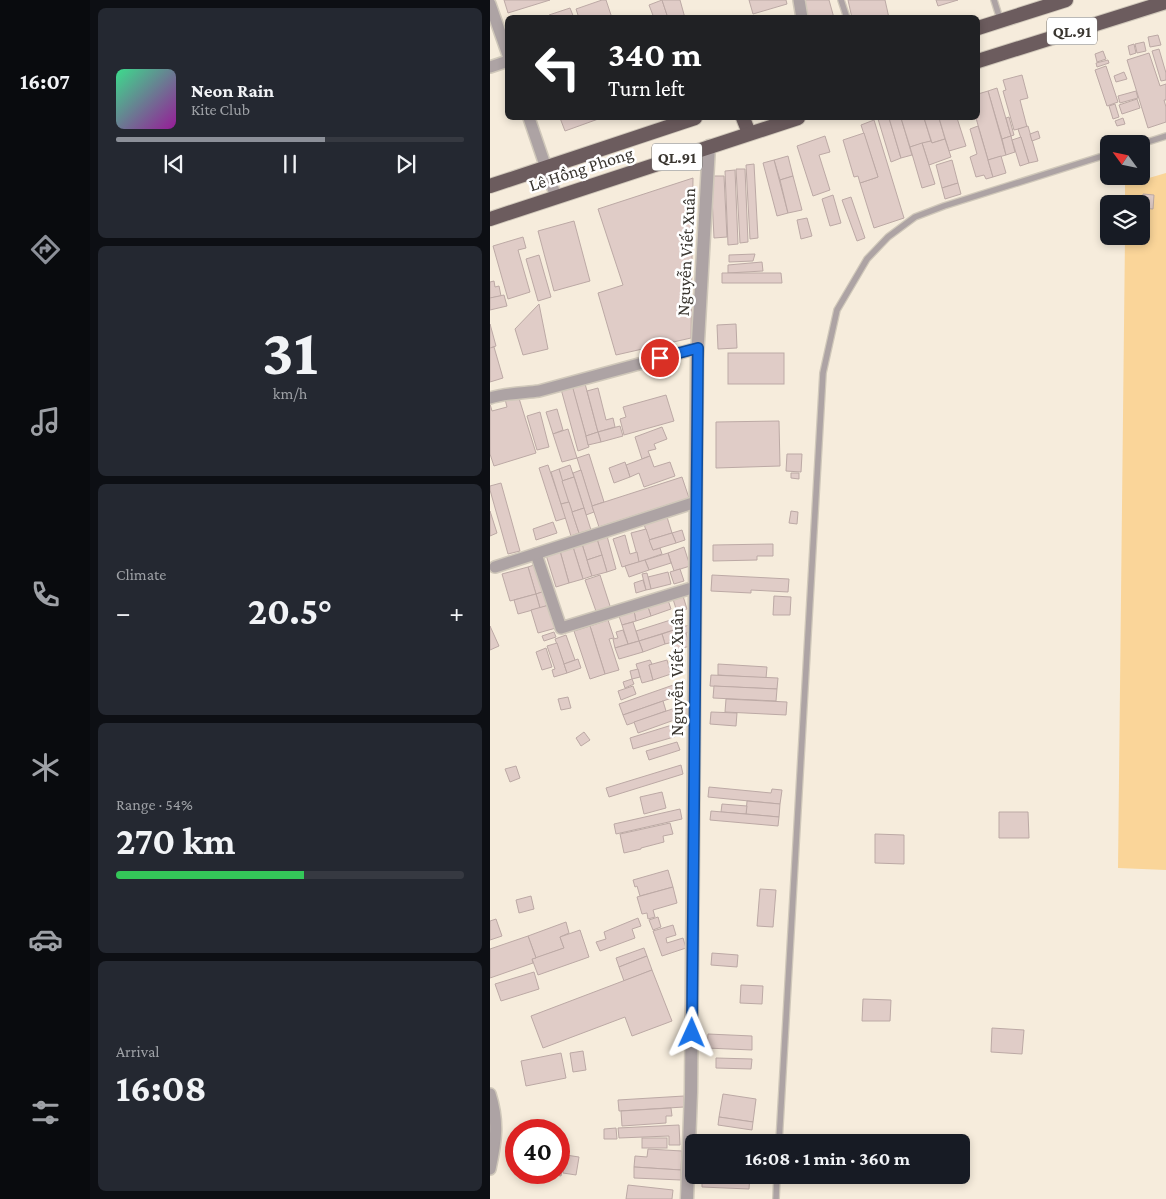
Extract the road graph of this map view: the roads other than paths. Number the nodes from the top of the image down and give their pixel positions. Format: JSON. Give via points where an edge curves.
{"nodes":[{"id":1,"x":799,"y":0,"type":"edge"},
{"id":2,"x":841,"y":0,"type":"edge"},
{"id":3,"x":994,"y":0,"type":"edge"},
{"id":4,"x":1066,"y":0,"type":"edge"},
{"id":5,"x":1166,"y":2,"type":"edge"},
{"id":6,"x":490,"y":4,"type":"edge"},
{"id":7,"x":802,"y":15,"type":"edge"},
{"id":8,"x":846,"y":15,"type":"edge"},
{"id":9,"x":1001,"y":20,"type":"junction"},
{"id":10,"x":980,"y":27,"type":"edge"},
{"id":11,"x":505,"y":46,"type":"edge"},
{"id":12,"x":980,"y":60,"type":"edge"},
{"id":13,"x":505,"y":62,"type":"edge"},
{"id":14,"x":490,"y":67,"type":"edge"},
{"id":15,"x":530,"y":120,"type":"edge"},
{"id":16,"x":689,"y":120,"type":"edge"},
{"id":17,"x":744,"y":120,"type":"edge"},
{"id":18,"x":791,"y":120,"type":"edge"},
{"id":19,"x":749,"y":133,"type":"junction"},
{"id":20,"x":1166,"y":136,"type":"edge"},
{"id":21,"x":1150,"y":141,"type":"edge"},
{"id":22,"x":710,"y":146,"type":"junction"},
{"id":23,"x":1100,"y":157,"type":"edge"},
{"id":24,"x":545,"y":167,"type":"junction"},
{"id":25,"x":490,"y":186,"type":"edge"},
{"id":26,"x":556,"y":197,"type":"junction"},
{"id":27,"x":490,"y":219,"type":"edge"},
{"id":28,"x":698,"y":348,"type":"junction"},
{"id":29,"x":490,"y":398,"type":"edge"},
{"id":30,"x":696,"y":502,"type":"junction"},
{"id":31,"x":536,"y":554,"type":"junction"},
{"id":32,"x":494,"y":567,"type":"dead end"},
{"id":33,"x":695,"y":587,"type":"junction"},
{"id":34,"x":490,"y":1094,"type":"edge"},
{"id":35,"x":779,"y":1134,"type":"edge"},
{"id":36,"x":490,"y":1169,"type":"edge"},
{"id":37,"x":777,"y":1184,"type":"edge"},
{"id":38,"x":687,"y":1199,"type":"edge"},
{"id":39,"x":776,"y":1199,"type":"edge"}],
"edges":[{"from":1,"to":7,"type":"street"},
{"from":2,"to":8,"type":"lane"},
{"from":3,"to":9,"type":"lane"},
{"from":4,"to":9,"type":"highway","number":"QL.91"},
{"from":5,"to":12,"type":"highway","number":"QL.91"},
{"from":6,"to":11,"type":"street"},
{"from":9,"to":10,"type":"highway","number":"QL.91"},
{"from":13,"to":14,"type":"street"},
{"from":15,"to":24,"type":"street"},
{"from":16,"to":24,"type":"highway","name":"Lê Hồng Phong","number":"QL.91"},
{"from":17,"to":19,"type":"highway"},
{"from":18,"to":19,"type":"highway","name":"Lê Hồng Phong","number":"QL.91"},
{"from":19,"to":22,"type":"highway","name":"Lê Hồng Phong","number":"QL.91"},
{"from":20,"to":21,"type":"lane"},
{"from":22,"to":26,"type":"highway","name":"Lê Hồng Phong","number":"QL.91"},
{"from":22,"to":28,"type":"street","name":"Nguyễn Viết Xuân"},
{"from":23,"to":35,"type":"lane","via":[[915,217],[888,237],[867,259],[837,310],[823,373]]},
{"from":24,"to":25,"type":"highway","name":"Lê Hồng Phong","number":"QL.91"},
{"from":24,"to":26,"type":"street"},
{"from":26,"to":27,"type":"highway","name":"Lê Hồng Phong","number":"QL.91"},
{"from":28,"to":29,"type":"street","via":[[539,391]]},
{"from":28,"to":30,"type":"street","name":"Nguyễn Viết Xuân"},
{"from":30,"to":31,"type":"street"},
{"from":30,"to":33,"type":"street","name":"Nguyễn Viết Xuân"},
{"from":31,"to":32,"type":"street"},
{"from":31,"to":33,"type":"street","via":[[561,628]]},
{"from":33,"to":38,"type":"street","name":"Nguyễn Viết Xuân","via":[[691,1092]]},
{"from":34,"to":36,"type":"street","via":[[495,1108],[496,1130]]},
{"from":37,"to":39,"type":"lane"}]}
